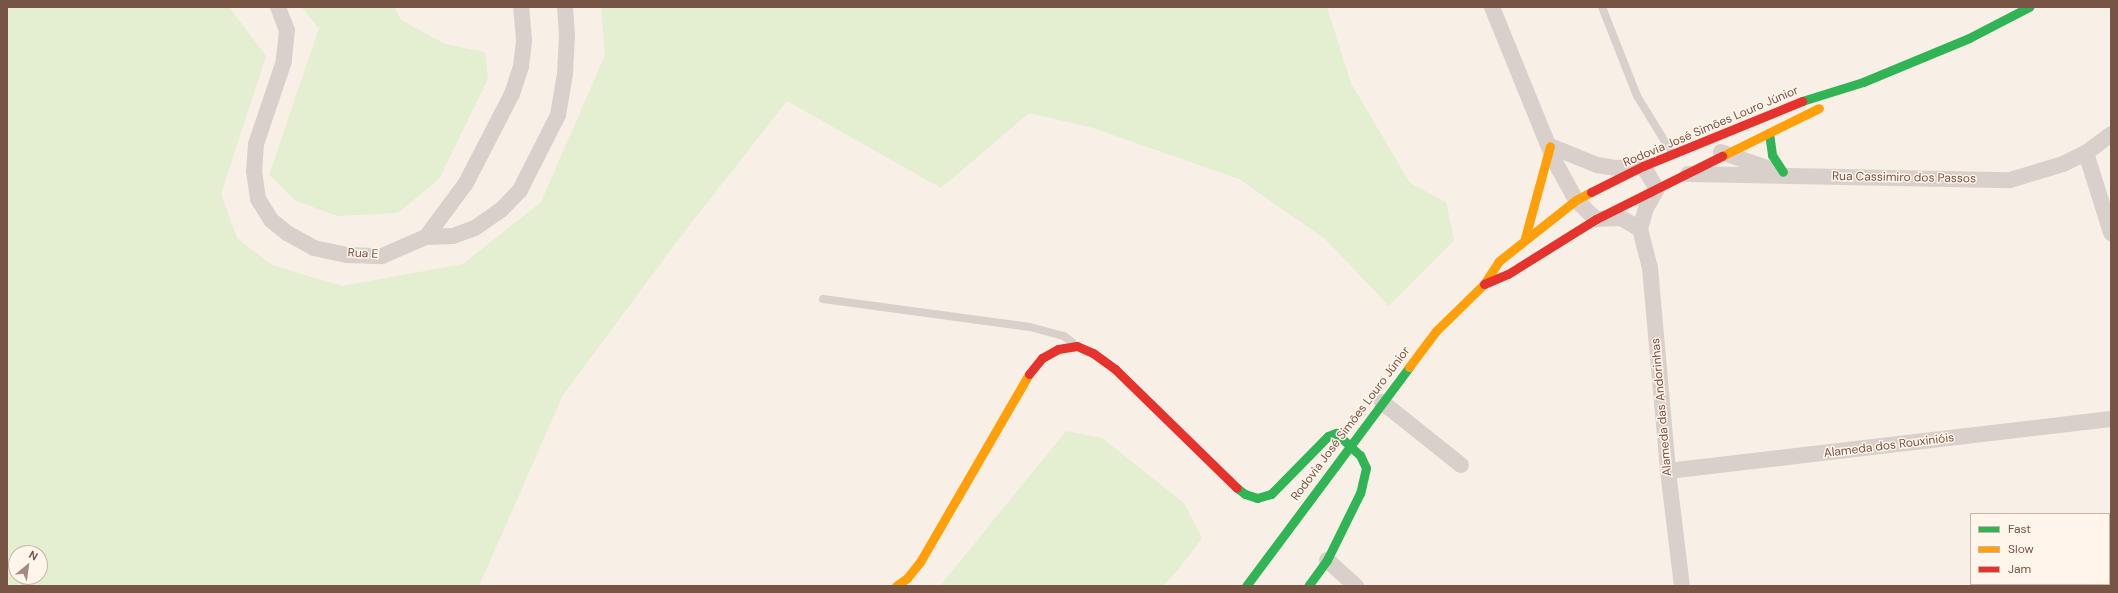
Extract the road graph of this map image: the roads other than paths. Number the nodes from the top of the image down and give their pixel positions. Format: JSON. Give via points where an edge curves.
{"nodes":[{"id":1,"x":278,"y":7,"type":"edge"},
{"id":2,"x":521,"y":7,"type":"edge"},
{"id":3,"x":565,"y":7,"type":"edge"},
{"id":4,"x":1492,"y":7,"type":"edge"},
{"id":5,"x":1602,"y":7,"type":"edge"},
{"id":6,"x":2029,"y":7,"type":"edge"},
{"id":7,"x":1863,"y":82,"type":"junction"},
{"id":8,"x":1769,"y":133,"type":"junction"},
{"id":9,"x":2111,"y":134,"type":"edge"},
{"id":10,"x":1700,"y":142,"type":"junction"},
{"id":11,"x":1550,"y":146,"type":"junction"},
{"id":12,"x":1724,"y":153,"type":"junction"},
{"id":13,"x":2086,"y":153,"type":"junction"},
{"id":14,"x":1673,"y":154,"type":"junction"},
{"id":15,"x":1644,"y":166,"type":"junction"},
{"id":16,"x":1685,"y":174,"type":"junction"},
{"id":17,"x":1787,"y":175,"type":"junction"},
{"id":18,"x":1656,"y":190,"type":"junction"},
{"id":19,"x":1576,"y":200,"type":"junction"},
{"id":20,"x":1596,"y":219,"type":"junction"},
{"id":21,"x":1640,"y":229,"type":"junction"},
{"id":22,"x":2111,"y":233,"type":"edge"},
{"id":23,"x":426,"y":237,"type":"junction"},
{"id":24,"x":1525,"y":238,"type":"junction"},
{"id":25,"x":1484,"y":284,"type":"junction"},
{"id":26,"x":823,"y":299,"type":"dead end"},
{"id":27,"x":1077,"y":346,"type":"junction"},
{"id":28,"x":1382,"y":402,"type":"junction"},
{"id":29,"x":2111,"y":419,"type":"edge"},
{"id":30,"x":1350,"y":444,"type":"junction"},
{"id":31,"x":1461,"y":466,"type":"dead end"},
{"id":32,"x":1668,"y":471,"type":"junction"},
{"id":33,"x":1327,"y":560,"type":"junction"},
{"id":34,"x":896,"y":586,"type":"edge"},
{"id":35,"x":1246,"y":586,"type":"edge"},
{"id":36,"x":1308,"y":586,"type":"edge"},
{"id":37,"x":1356,"y":586,"type":"edge"},
{"id":38,"x":1682,"y":586,"type":"edge"}],
"edges":[{"from":1,"to":23,"type":"street","name":"Rua E","via":[[287,30],[284,61],[256,144],[254,171],[258,199],[271,220],[314,248],[347,255],[382,256]]},
{"from":2,"to":23,"type":"street","via":[[524,40],[521,66],[512,94],[466,183]]},
{"from":3,"to":23,"type":"street","via":[[565,74],[558,115],[520,190],[501,210],[475,228],[453,236]]},
{"from":4,"to":11,"type":"street"},
{"from":5,"to":14,"type":"lane","via":[[1637,96]]},
{"from":6,"to":7,"type":"main road","name":"Rodovia José Simões Louro Júnior","via":[[1969,38]]},
{"from":7,"to":8,"type":"main road","name":"Rodovia José Simões Louro Júnior","via":[[1816,110]]},
{"from":7,"to":10,"type":"main road","name":"Rodovia José Simões Louro Júnior","via":[[1803,101]]},
{"from":8,"to":12,"type":"main road","name":"Rodovia José Simões Louro Júnior"},
{"from":8,"to":17,"type":"main road","via":[[1772,155]]},
{"from":9,"to":13,"type":"street","name":"Rua Cassimiro dos Passos"},
{"from":10,"to":12,"type":"street"},
{"from":10,"to":14,"type":"main road","name":"Rodovia José Simões Louro Júnior"},
{"from":11,"to":15,"type":"street","via":[[1597,165],[1615,168]]},
{"from":11,"to":19,"type":"street","via":[[1564,181]]},
{"from":11,"to":24,"type":"main road"},
{"from":12,"to":16,"type":"main road","name":"Rodovia José Simões Louro Júnior"},
{"from":12,"to":17,"type":"street"},
{"from":13,"to":17,"type":"street","name":"Rua Cassimiro dos Passos","via":[[2036,174],[2010,180]]},
{"from":13,"to":22,"type":"street"},
{"from":14,"to":15,"type":"main road","name":"Rodovia José Simões Louro Júnior"},
{"from":15,"to":18,"type":"street"},
{"from":15,"to":19,"type":"main road","name":"Rodovia José Simões Louro Júnior"},
{"from":16,"to":17,"type":"street","name":"Rua Cassimiro dos Passos"},
{"from":16,"to":18,"type":"main road","name":"Rodovia José Simões Louro Júnior"},
{"from":18,"to":20,"type":"main road","name":"Rodovia José Simões Louro Júnior"},
{"from":18,"to":21,"type":"street","via":[[1646,208]]},
{"from":19,"to":20,"type":"street"},
{"from":19,"to":24,"type":"main road","name":"Rodovia José Simões Louro Júnior"},
{"from":20,"to":21,"type":"street","via":[[1621,218]]},
{"from":20,"to":25,"type":"main road","name":"Rodovia José Simões Louro Júnior","via":[[1508,274]]},
{"from":21,"to":32,"type":"street","name":"Alameda das Andorinhas","via":[[1650,268]]},
{"from":24,"to":25,"type":"main road","name":"Rodovia José Simões Louro Júnior","via":[[1499,261]]},
{"from":25,"to":28,"type":"main road","name":"Rodovia José Simões Louro Júnior","via":[[1436,331]]},
{"from":26,"to":27,"type":"lane","via":[[1030,327],[1064,336]]},
{"from":27,"to":30,"type":"main road","via":[[1094,353],[1115,369],[1222,475],[1245,494],[1258,498],[1271,494],[1328,436],[1336,433]]},
{"from":27,"to":34,"type":"main road","via":[[1058,349],[1042,358],[1026,378],[920,562],[907,578]]},
{"from":28,"to":30,"type":"main road","name":"Rodovia José Simões Louro Júnior"},
{"from":28,"to":31,"type":"street"},
{"from":29,"to":32,"type":"street","name":"Alameda dos Rouxinióis"},
{"from":30,"to":33,"type":"main road","via":[[1360,455],[1366,468],[1360,493]]},
{"from":30,"to":35,"type":"main road","name":"Rodovia José Simões Louro Júnior"},
{"from":32,"to":38,"type":"street","name":"Alameda das Andorinhas"},
{"from":33,"to":36,"type":"main road"},
{"from":33,"to":37,"type":"street"}]}
